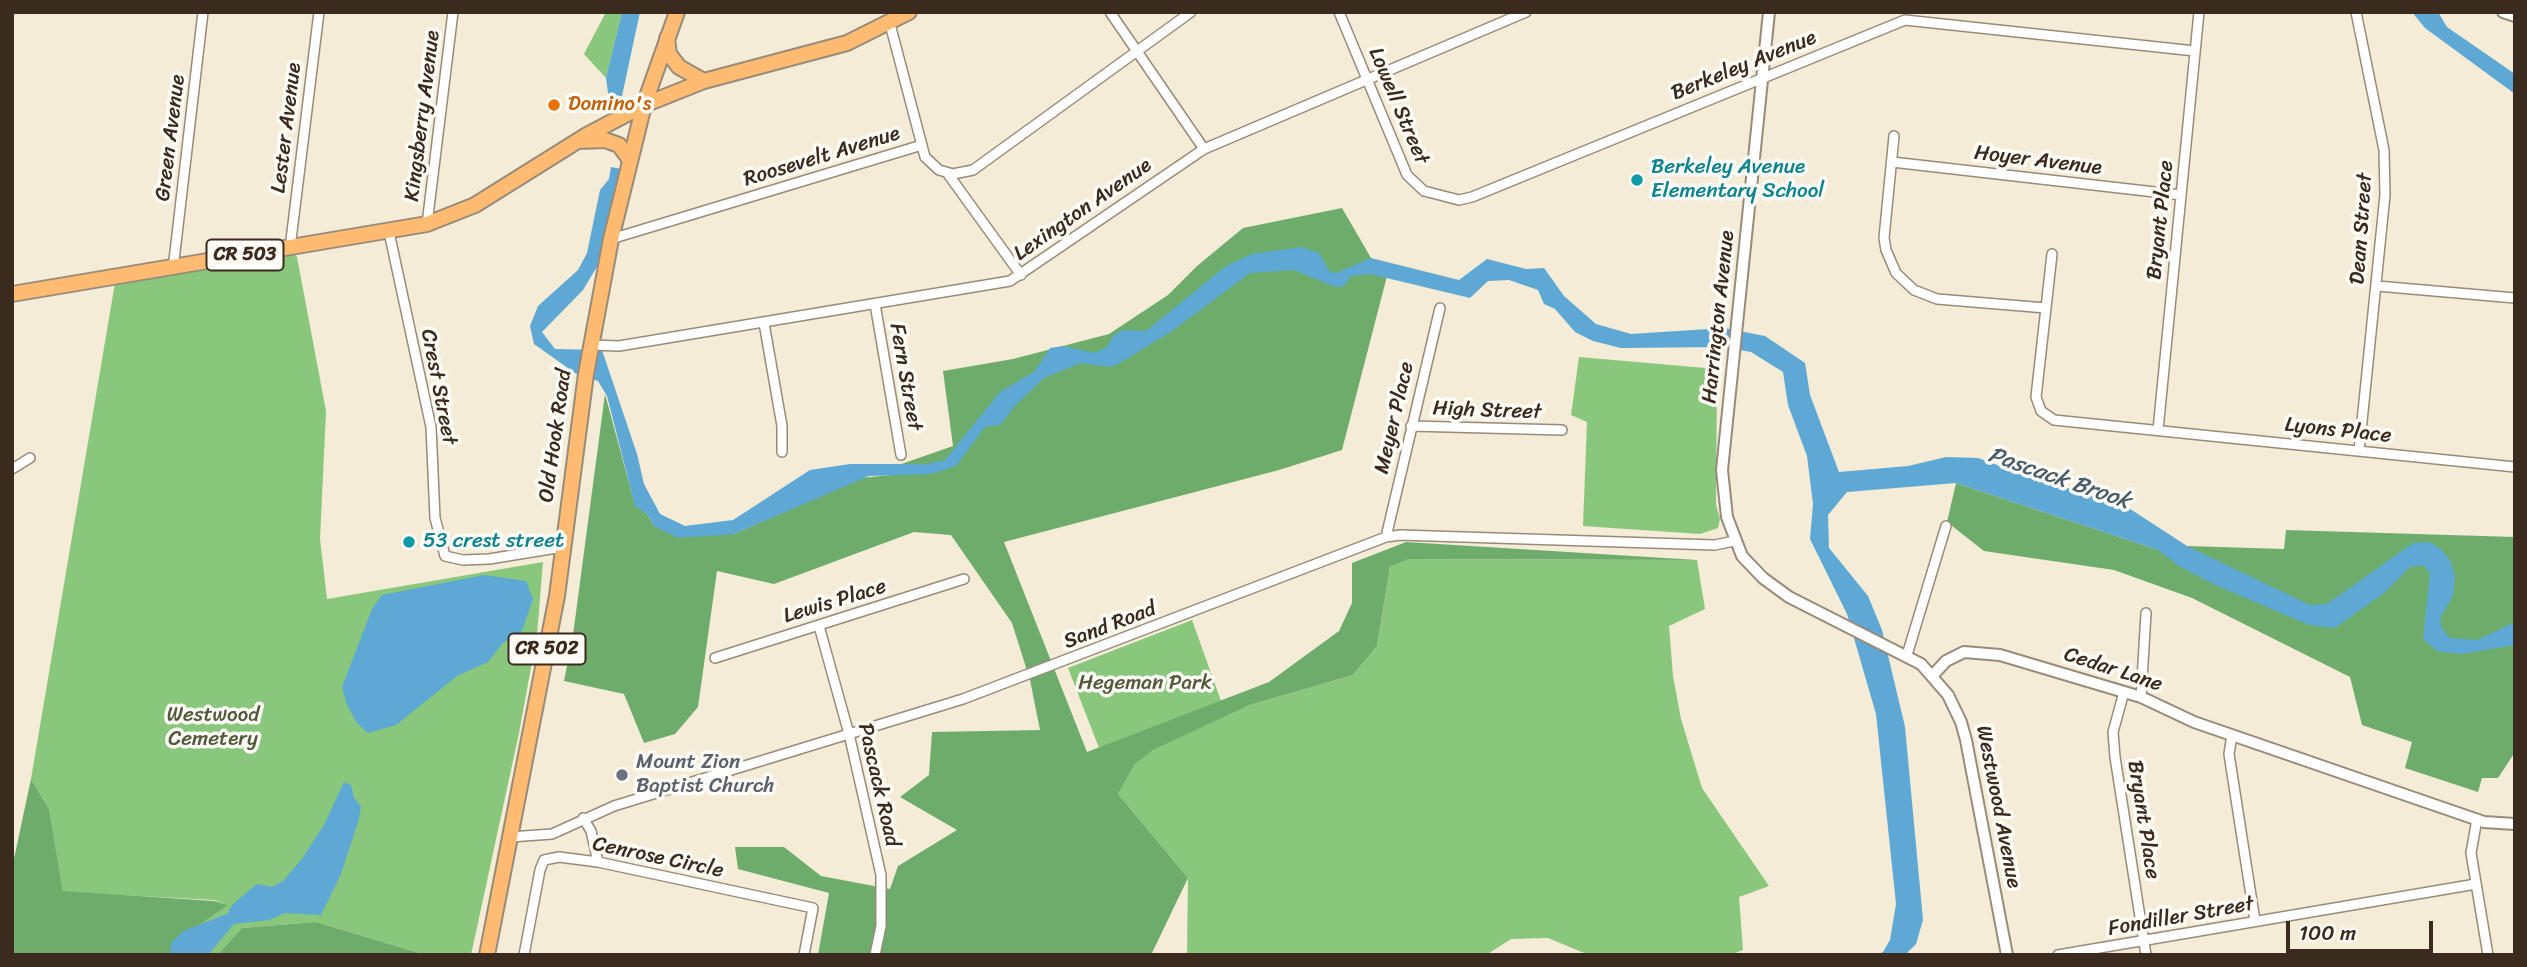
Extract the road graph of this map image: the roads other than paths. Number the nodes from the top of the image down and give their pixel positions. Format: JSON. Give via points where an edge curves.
{"nodes":[{"id":1,"x":203,"y":12,"type":"edge"},
{"id":2,"x":319,"y":12,"type":"edge"},
{"id":3,"x":453,"y":12,"type":"edge"},
{"id":4,"x":677,"y":12,"type":"edge"},
{"id":5,"x":909,"y":12,"type":"edge"},
{"id":6,"x":1110,"y":12,"type":"edge"},
{"id":7,"x":1191,"y":12,"type":"edge"},
{"id":8,"x":1339,"y":12,"type":"edge"},
{"id":9,"x":1526,"y":12,"type":"edge"},
{"id":10,"x":1769,"y":12,"type":"edge"},
{"id":11,"x":2199,"y":12,"type":"edge"},
{"id":12,"x":2356,"y":12,"type":"edge"},
{"id":13,"x":2503,"y":12,"type":"edge"},
{"id":14,"x":2515,"y":16,"type":"edge"},
{"id":15,"x":1924,"y":17,"type":"edge"},
{"id":16,"x":890,"y":24,"type":"junction"},
{"id":17,"x":667,"y":37,"type":"junction"},
{"id":18,"x":1137,"y":51,"type":"junction"},
{"id":19,"x":2195,"y":51,"type":"junction"},
{"id":20,"x":1763,"y":76,"type":"junction"},
{"id":21,"x":1367,"y":80,"type":"junction"},
{"id":22,"x":704,"y":81,"type":"junction"},
{"id":23,"x":644,"y":105,"type":"junction"},
{"id":24,"x":1895,"y":136,"type":"dead end"},
{"id":25,"x":577,"y":141,"type":"junction"},
{"id":26,"x":922,"y":145,"type":"junction"},
{"id":27,"x":1204,"y":149,"type":"junction"},
{"id":28,"x":630,"y":160,"type":"junction"},
{"id":29,"x":1892,"y":162,"type":"junction"},
{"id":30,"x":948,"y":173,"type":"junction"},
{"id":31,"x":1483,"y":193,"type":"joint"},
{"id":32,"x":2181,"y":195,"type":"junction"},
{"id":33,"x":427,"y":224,"type":"junction"},
{"id":34,"x":389,"y":232,"type":"junction"},
{"id":35,"x":611,"y":239,"type":"junction"},
{"id":36,"x":290,"y":248,"type":"junction"},
{"id":37,"x":2052,"y":254,"type":"dead end"},
{"id":38,"x":173,"y":269,"type":"junction"},
{"id":39,"x":1021,"y":275,"type":"junction"},
{"id":40,"x":2377,"y":286,"type":"junction"},
{"id":41,"x":13,"y":293,"type":"edge"},
{"id":42,"x":2515,"y":298,"type":"edge"},
{"id":43,"x":875,"y":304,"type":"junction"},
{"id":44,"x":1440,"y":308,"type":"dead end"},
{"id":45,"x":2046,"y":308,"type":"junction"},
{"id":46,"x":764,"y":323,"type":"junction"},
{"id":47,"x":591,"y":345,"type":"junction"},
{"id":48,"x":1411,"y":426,"type":"junction"},
{"id":49,"x":1562,"y":430,"type":"dead end"},
{"id":50,"x":2158,"y":430,"type":"junction"},
{"id":51,"x":2358,"y":451,"type":"junction"},
{"id":52,"x":782,"y":452,"type":"dead end"},
{"id":53,"x":901,"y":455,"type":"dead end"},
{"id":54,"x":30,"y":458,"type":"dead end"},
{"id":55,"x":2515,"y":467,"type":"edge"},
{"id":56,"x":12,"y":469,"type":"edge"},
{"id":57,"x":1946,"y":526,"type":"dead end"},
{"id":58,"x":1386,"y":537,"type":"junction"},
{"id":59,"x":1734,"y":541,"type":"junction"},
{"id":60,"x":563,"y":547,"type":"junction"},
{"id":61,"x":964,"y":579,"type":"dead end"},
{"id":62,"x":2146,"y":613,"type":"dead end"},
{"id":63,"x":819,"y":626,"type":"junction"},
{"id":64,"x":1907,"y":655,"type":"junction"},
{"id":65,"x":715,"y":657,"type":"dead end"},
{"id":66,"x":1933,"y":674,"type":"junction"},
{"id":67,"x":2124,"y":692,"type":"junction"},
{"id":68,"x":2141,"y":697,"type":"junction"},
{"id":69,"x":849,"y":734,"type":"junction"},
{"id":70,"x":2232,"y":735,"type":"junction"},
{"id":71,"x":583,"y":818,"type":"junction"},
{"id":72,"x":2477,"y":820,"type":"junction"},
{"id":73,"x":2515,"y":824,"type":"edge"},
{"id":74,"x":510,"y":837,"type":"junction"},
{"id":75,"x":598,"y":862,"type":"junction"},
{"id":76,"x":2476,"y":884,"type":"junction"},
{"id":77,"x":2255,"y":921,"type":"junction"},
{"id":78,"x":2144,"y":941,"type":"junction"},
{"id":79,"x":488,"y":954,"type":"edge"},
{"id":80,"x":524,"y":955,"type":"edge"},
{"id":81,"x":804,"y":955,"type":"edge"},
{"id":82,"x":875,"y":955,"type":"edge"},
{"id":83,"x":2007,"y":955,"type":"edge"},
{"id":84,"x":2058,"y":955,"type":"edge"},
{"id":85,"x":2146,"y":955,"type":"edge"},
{"id":86,"x":2488,"y":955,"type":"edge"}],
"edges":[{"from":1,"to":38,"type":"street","name":"Green Avenue"},
{"from":2,"to":36,"type":"street","name":"Lester Avenue"},
{"from":3,"to":33,"type":"street","name":"Kingsberry Avenue"},
{"from":4,"to":17,"type":"main road","name":"Old Hook Road","number":"CR 502"},
{"from":5,"to":16,"type":"main road","number":"CR 503"},
{"from":6,"to":18,"type":"street"},
{"from":7,"to":18,"type":"street"},
{"from":8,"to":21,"type":"street","name":"Lowell Street"},
{"from":9,"to":21,"type":"street","name":"Lexington Avenue"},
{"from":10,"to":20,"type":"street","name":"Harrington Avenue"},
{"from":11,"to":19,"type":"street","name":"Bryant Place"},
{"from":12,"to":40,"type":"street","name":"Dean Street","via":[[2384,150]]},
{"from":13,"to":14,"type":"street"},
{"from":15,"to":19,"type":"street","name":"Berkeley Avenue"},
{"from":15,"to":20,"type":"street","name":"Berkeley Avenue","via":[[1905,20]]},
{"from":16,"to":22,"type":"main road","number":"CR 503","via":[[819,52]]},
{"from":16,"to":26,"type":"street"},
{"from":17,"to":22,"type":"main road","via":[[669,54],[679,67]]},
{"from":17,"to":23,"type":"main road","name":"Old Hook Road","number":"CR 502"},
{"from":18,"to":27,"type":"street"},
{"from":18,"to":30,"type":"street","via":[[973,170]]},
{"from":19,"to":32,"type":"street","name":"Bryant Place"},
{"from":20,"to":31,"type":"street","name":"Berkeley Avenue"},
{"from":20,"to":59,"type":"street","name":"Harrington Avenue","via":[[1722,483]]},
{"from":21,"to":27,"type":"street","name":"Lexington Avenue"},
{"from":21,"to":31,"type":"street","name":"Lowell Street","via":[[1403,168],[1415,184],[1447,199]]},
{"from":22,"to":23,"type":"main road","number":"CR 503"},
{"from":23,"to":25,"type":"main road","number":"CR 503"},
{"from":23,"to":28,"type":"main road","name":"Old Hook Road","number":"CR 502"},
{"from":24,"to":29,"type":"street"},
{"from":25,"to":28,"type":"main road","via":[[605,140],[620,145]]},
{"from":25,"to":33,"type":"main road","number":"CR 503","via":[[475,205]]},
{"from":26,"to":30,"type":"street","name":"Roosevelt Avenue","via":[[931,164]]},
{"from":26,"to":35,"type":"street","name":"Roosevelt Avenue"},
{"from":27,"to":39,"type":"street","name":"Lexington Avenue"},
{"from":28,"to":35,"type":"main road","name":"Old Hook Road","number":"CR 502"},
{"from":29,"to":32,"type":"street","name":"Hoyer Avenue"},
{"from":29,"to":45,"type":"street","via":[[1884,237],[1890,262],[1905,283],[1937,299]]},
{"from":30,"to":39,"type":"street","name":"Roosevelt Avenue"},
{"from":32,"to":50,"type":"street","name":"Bryant Place"},
{"from":33,"to":34,"type":"main road","number":"CR 503"},
{"from":34,"to":36,"type":"main road","number":"CR 503"},
{"from":34,"to":60,"type":"street","name":"Crest Street","via":[[432,427],[435,518],[445,556],[453,559]]},
{"from":35,"to":47,"type":"main road","name":"Old Hook Road","number":"CR 502"},
{"from":36,"to":38,"type":"main road","number":"CR 503"},
{"from":37,"to":45,"type":"street","name":"Lyons Place"},
{"from":38,"to":41,"type":"main road","number":"CR 503"},
{"from":39,"to":43,"type":"street","name":"Lexington Avenue","via":[[997,285]]},
{"from":40,"to":42,"type":"street"},
{"from":40,"to":51,"type":"street","name":"Dean Street"},
{"from":43,"to":46,"type":"street","name":"Lexington Avenue"},
{"from":43,"to":53,"type":"street","name":"Fern Street"},
{"from":44,"to":48,"type":"street","name":"Meyer Place"},
{"from":45,"to":50,"type":"street","name":"Lyons Place","via":[[2036,397],[2041,411],[2053,419]]},
{"from":46,"to":47,"type":"street","name":"Lexington Avenue","via":[[619,346]]},
{"from":46,"to":52,"type":"street","via":[[782,426]]},
{"from":47,"to":60,"type":"main road","name":"Old Hook Road","number":"CR 502"},
{"from":48,"to":49,"type":"street","name":"High Street"},
{"from":48,"to":58,"type":"street","name":"Meyer Place"},
{"from":50,"to":51,"type":"street","name":"Lyons Place"},
{"from":51,"to":55,"type":"street","name":"Lyons Place"},
{"from":54,"to":56,"type":"street"},
{"from":57,"to":64,"type":"street"},
{"from":58,"to":59,"type":"street","name":"Sand Road","via":[[1715,545]]},
{"from":58,"to":69,"type":"street","name":"Sand Road","via":[[1013,681]]},
{"from":59,"to":64,"type":"street","via":[[1752,569],[1771,584]]},
{"from":60,"to":74,"type":"main road","name":"Old Hook Road","number":"CR 502"},
{"from":61,"to":63,"type":"street","name":"Lewis Place"},
{"from":62,"to":68,"type":"street"},
{"from":63,"to":65,"type":"street","name":"Lewis Place"},
{"from":63,"to":69,"type":"street","name":"Pascack Road"},
{"from":64,"to":66,"type":"street"},
{"from":66,"to":67,"type":"street","name":"Cedar Lane","via":[[1964,652],[1989,653]]},
{"from":66,"to":83,"type":"street","name":"Westwood Avenue","via":[[1961,722]]},
{"from":67,"to":68,"type":"street","name":"Cedar Lane"},
{"from":67,"to":78,"type":"street","name":"Bryant Place","via":[[2113,732],[2115,757]]},
{"from":68,"to":70,"type":"street","name":"Cedar Lane"},
{"from":69,"to":71,"type":"street","name":"Sand Road"},
{"from":69,"to":82,"type":"street","name":"Pascack Road","via":[[881,875],[881,926]]},
{"from":70,"to":72,"type":"street","name":"Cedar Lane"},
{"from":70,"to":77,"type":"street","via":[[2229,754]]},
{"from":71,"to":74,"type":"street","name":"Sand Road","via":[[552,834]]},
{"from":71,"to":75,"type":"street","via":[[592,831]]},
{"from":72,"to":73,"type":"street","name":"Cedar Lane"},
{"from":72,"to":76,"type":"street","via":[[2471,853]]},
{"from":74,"to":79,"type":"main road","name":"Old Hook Road","number":"CR 502"},
{"from":75,"to":80,"type":"street","name":"Cenrose Circle","via":[[559,857],[544,860]]},
{"from":75,"to":81,"type":"street","name":"Cenrose Circle","via":[[813,908]]},
{"from":76,"to":77,"type":"street","name":"Fondiller Street"},
{"from":76,"to":86,"type":"street"},
{"from":77,"to":78,"type":"street","name":"Fondiller Street"},
{"from":78,"to":84,"type":"street","name":"Fondiller Street"},
{"from":78,"to":85,"type":"street","name":"Bryant Place"}]}
